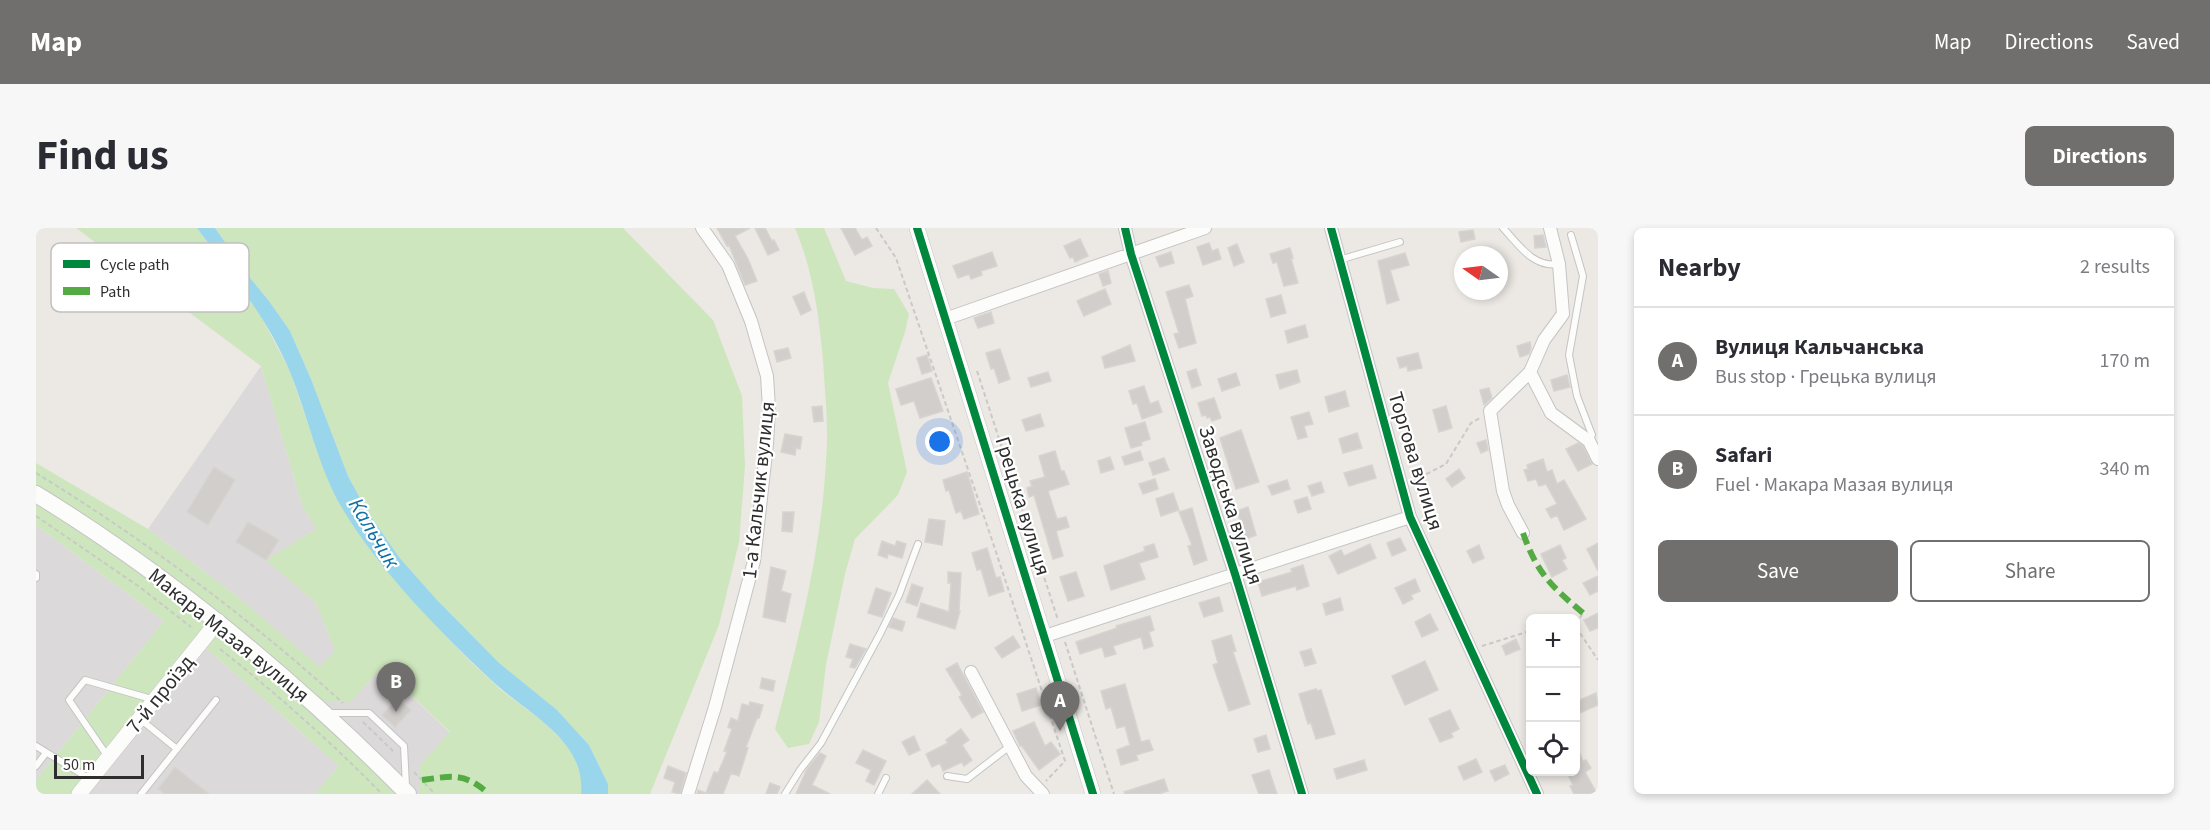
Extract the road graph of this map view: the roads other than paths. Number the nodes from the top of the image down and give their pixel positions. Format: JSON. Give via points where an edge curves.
{"nodes":[{"id":1,"x":702,"y":228,"type":"edge"},
{"id":2,"x":917,"y":228,"type":"edge"},
{"id":3,"x":1125,"y":228,"type":"edge"},
{"id":4,"x":1205,"y":228,"type":"edge"},
{"id":5,"x":1331,"y":228,"type":"edge"},
{"id":6,"x":1503,"y":228,"type":"edge"},
{"id":7,"x":1550,"y":228,"type":"edge"},
{"id":8,"x":1571,"y":235,"type":"dead end"},
{"id":9,"x":1400,"y":242,"type":"dead end"},
{"id":10,"x":1131,"y":254,"type":"junction"},
{"id":11,"x":1339,"y":260,"type":"junction"},
{"id":12,"x":1559,"y":264,"type":"junction"},
{"id":13,"x":945,"y":319,"type":"junction"},
{"id":14,"x":1530,"y":372,"type":"junction"},
{"id":15,"x":1589,"y":441,"type":"junction"},
{"id":16,"x":1598,"y":459,"type":"edge"},
{"id":17,"x":36,"y":494,"type":"edge"},
{"id":18,"x":1410,"y":517,"type":"junction"},
{"id":19,"x":1523,"y":533,"type":"dead end"},
{"id":20,"x":918,"y":544,"type":"dead end"},
{"id":21,"x":1235,"y":574,"type":"junction"},
{"id":22,"x":218,"y":621,"type":"junction"},
{"id":23,"x":1044,"y":636,"type":"junction"},
{"id":24,"x":971,"y":672,"type":"dead end"},
{"id":25,"x":154,"y":700,"type":"junction"},
{"id":26,"x":216,"y":700,"type":"dead end"},
{"id":27,"x":324,"y":713,"type":"junction"},
{"id":28,"x":140,"y":719,"type":"junction"},
{"id":29,"x":36,"y":746,"type":"edge"},
{"id":30,"x":1010,"y":746,"type":"junction"},
{"id":31,"x":177,"y":749,"type":"junction"},
{"id":32,"x":46,"y":753,"type":"junction"},
{"id":33,"x":108,"y":758,"type":"junction"},
{"id":34,"x":36,"y":766,"type":"edge"},
{"id":35,"x":947,"y":776,"type":"dead end"},
{"id":36,"x":886,"y":778,"type":"dead end"},
{"id":37,"x":91,"y":780,"type":"junction"},
{"id":38,"x":1040,"y":792,"type":"edge"},
{"id":39,"x":407,"y":793,"type":"edge"},
{"id":40,"x":79,"y":794,"type":"edge"},
{"id":41,"x":141,"y":794,"type":"edge"},
{"id":42,"x":688,"y":794,"type":"edge"},
{"id":43,"x":785,"y":794,"type":"edge"},
{"id":44,"x":878,"y":794,"type":"edge"},
{"id":45,"x":1093,"y":794,"type":"edge"},
{"id":46,"x":1302,"y":794,"type":"edge"},
{"id":47,"x":1537,"y":794,"type":"edge"}],
"edges":[{"from":1,"to":42,"type":"street","name":"1-а Кальчик вулиця","via":[[728,265],[751,321],[767,376],[769,408],[754,561]]},
{"from":2,"to":13,"type":"street","name":"Грецька вулиця"},
{"from":3,"to":10,"type":"street","name":"Заводська вулиця"},
{"from":4,"to":10,"type":"street"},
{"from":5,"to":11,"type":"street","name":"Торгова вулиця"},
{"from":6,"to":12,"type":"lane","via":[[1529,256],[1542,264]]},
{"from":7,"to":12,"type":"street"},
{"from":8,"to":15,"type":"lane","via":[[1583,276],[1569,355],[1577,396],[1592,435]]},
{"from":9,"to":11,"type":"lane"},
{"from":10,"to":13,"type":"street"},
{"from":10,"to":21,"type":"street","name":"Заводська вулиця"},
{"from":11,"to":18,"type":"street","name":"Торгова вулиця"},
{"from":12,"to":14,"type":"street","via":[[1563,314],[1544,340]]},
{"from":13,"to":23,"type":"street","name":"Грецька вулиця"},
{"from":14,"to":15,"type":"street","via":[[1551,413]]},
{"from":14,"to":19,"type":"street","via":[[1490,411],[1503,491]]},
{"from":15,"to":16,"type":"street"},
{"from":17,"to":22,"type":"main road","name":"Макара Мазая вулиця","via":[[145,566]]},
{"from":18,"to":21,"type":"street"},
{"from":18,"to":47,"type":"street","name":"Торгова вулиця"},
{"from":20,"to":43,"type":"lane","via":[[880,634],[821,743]]},
{"from":21,"to":23,"type":"street"},
{"from":21,"to":46,"type":"street","name":"Заводська вулиця"},
{"from":22,"to":25,"type":"street","name":"7-й проїзд"},
{"from":22,"to":27,"type":"main road","name":"Макара Мазая вулиця"},
{"from":23,"to":45,"type":"street","name":"Грецька вулиця"},
{"from":24,"to":30,"type":"street"},
{"from":25,"to":28,"type":"street","name":"7-й проїзд"},
{"from":25,"to":33,"type":"lane","via":[[85,680],[69,700]]},
{"from":26,"to":31,"type":"lane"},
{"from":27,"to":39,"type":"main road","name":"Макара Мазая вулиця"},
{"from":27,"to":39,"type":"lane","via":[[369,713],[404,746]]},
{"from":28,"to":31,"type":"lane"},
{"from":28,"to":33,"type":"street","name":"7-й проїзд"},
{"from":29,"to":32,"type":"lane"},
{"from":30,"to":35,"type":"lane","via":[[967,779]]},
{"from":30,"to":38,"type":"street"},
{"from":31,"to":41,"type":"lane"},
{"from":32,"to":34,"type":"lane"},
{"from":32,"to":37,"type":"lane"},
{"from":33,"to":37,"type":"street","name":"7-й проїзд"},
{"from":36,"to":44,"type":"lane"},
{"from":37,"to":40,"type":"street","name":"7-й проїзд"}]}
